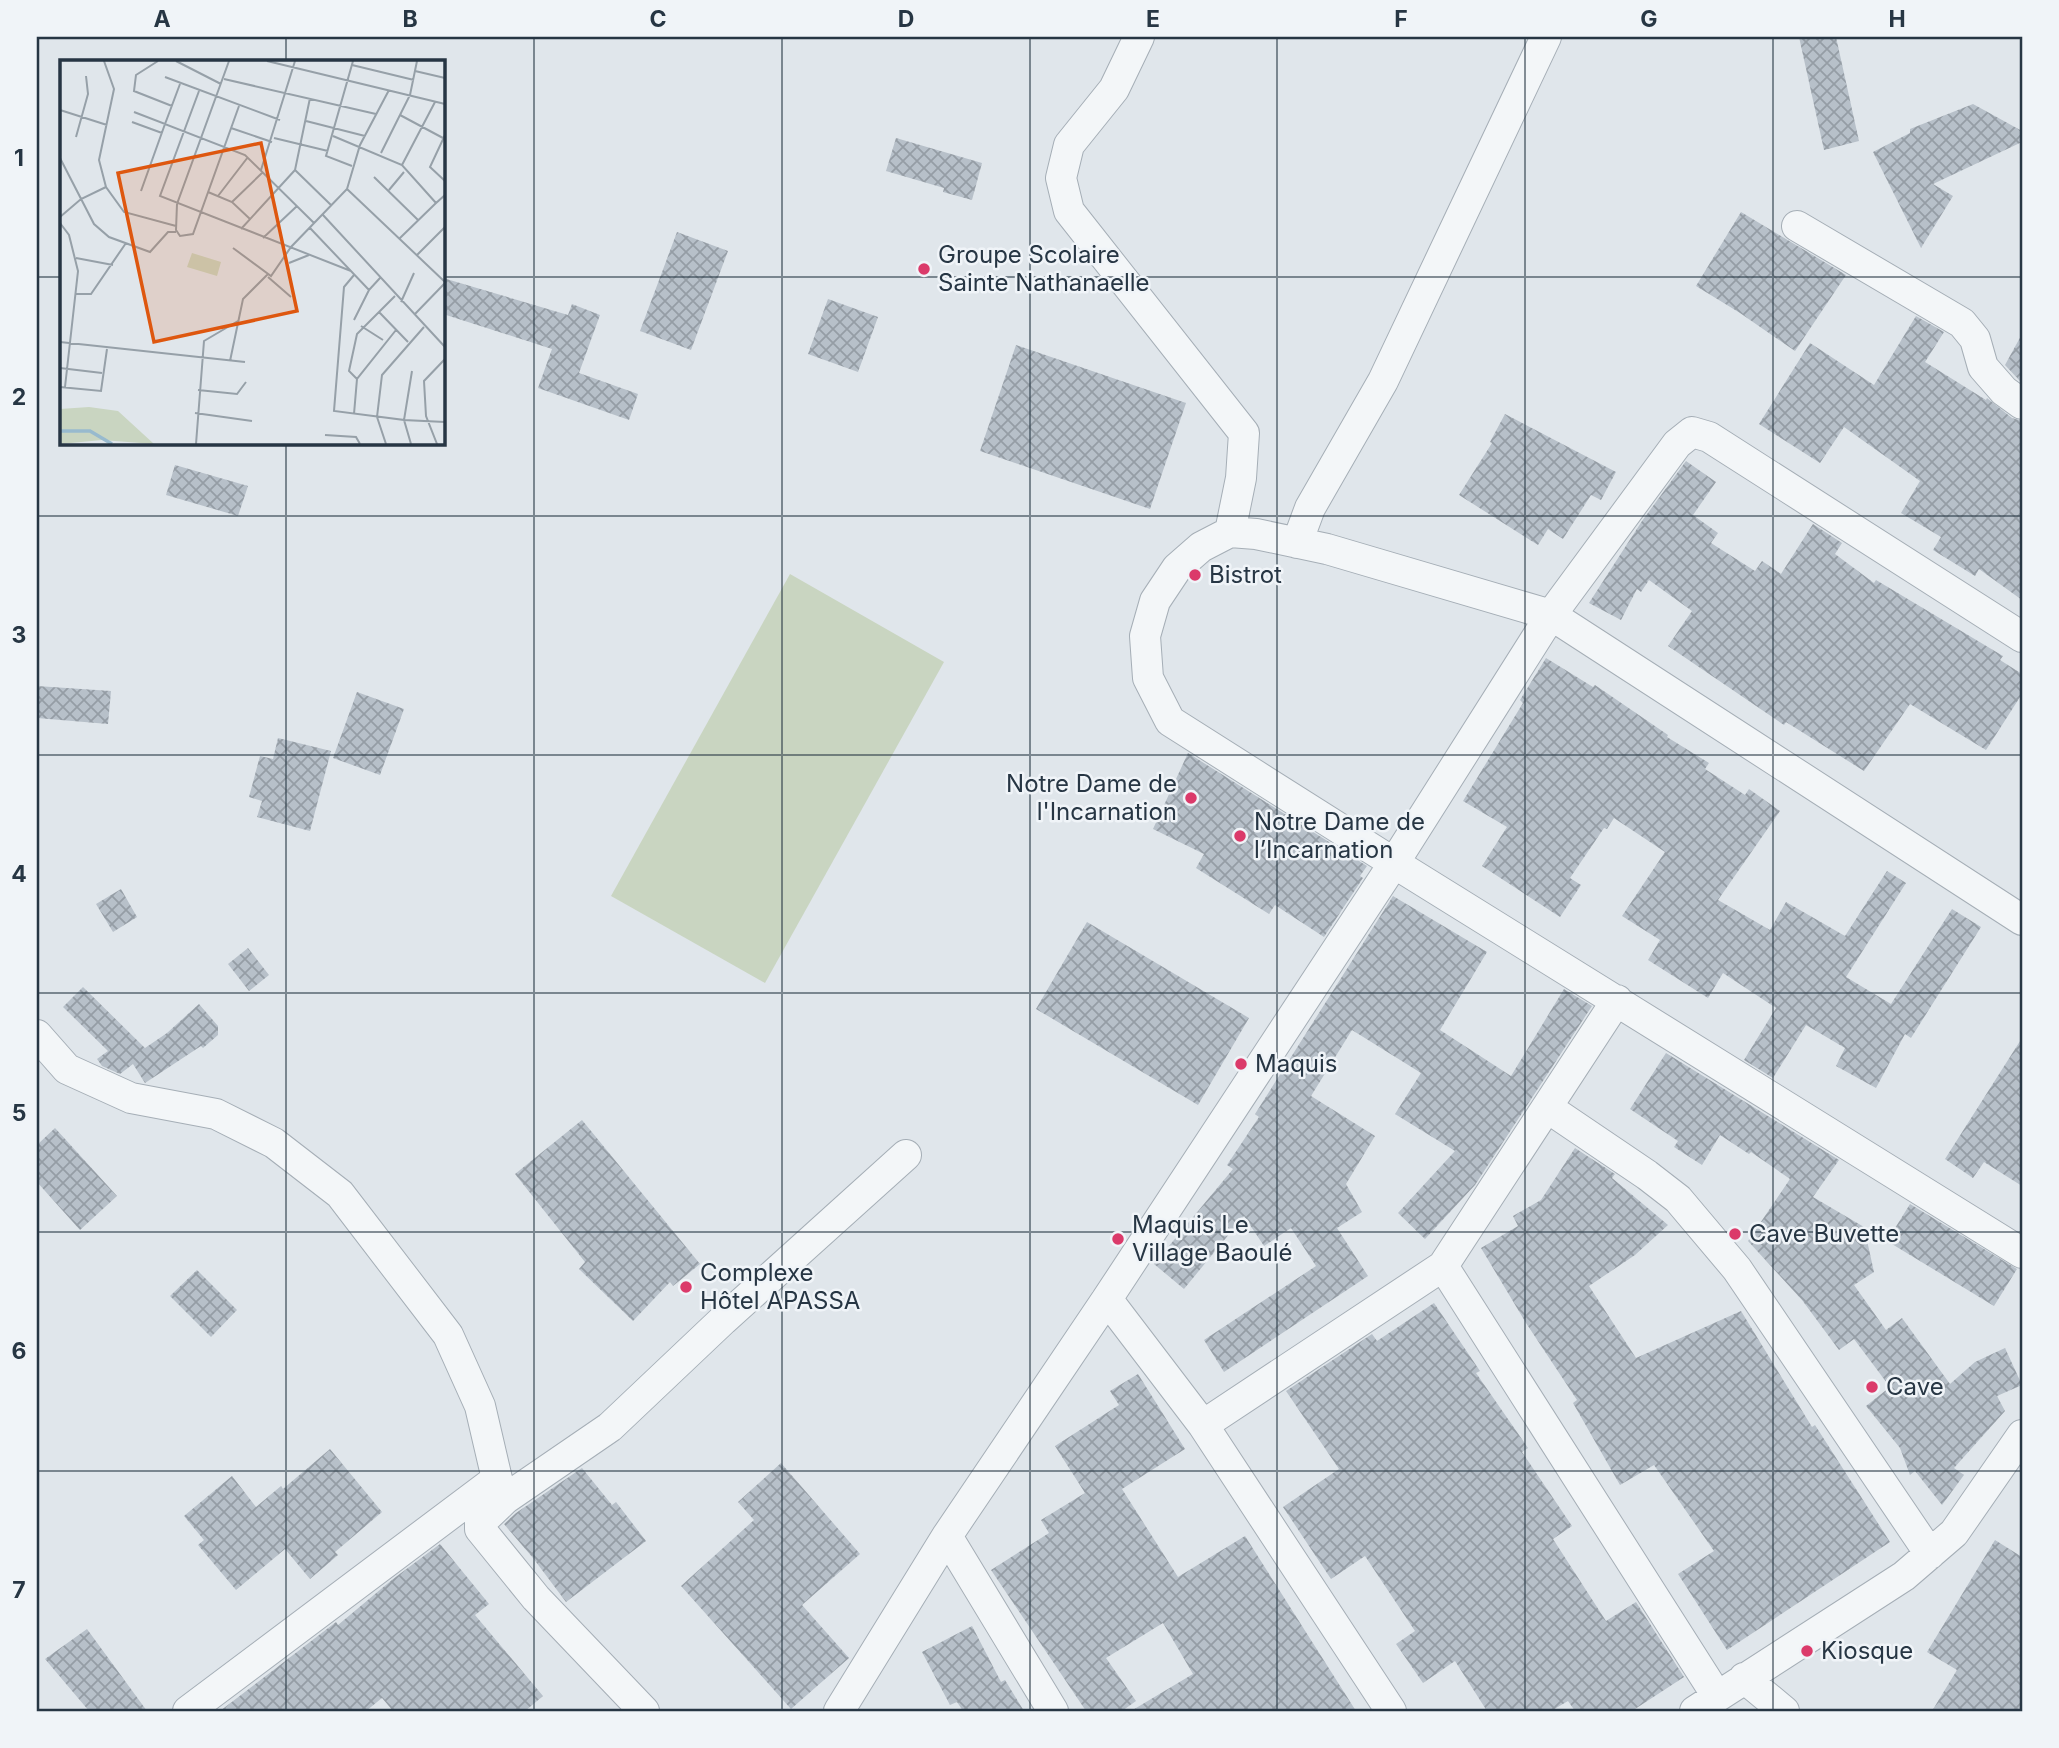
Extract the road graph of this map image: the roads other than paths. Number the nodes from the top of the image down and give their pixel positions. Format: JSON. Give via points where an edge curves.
{"nodes":[{"id":1,"x":1139,"y":37,"type":"edge"},
{"id":2,"x":1546,"y":37,"type":"edge"},
{"id":3,"x":1797,"y":226,"type":"dead end"},
{"id":4,"x":2022,"y":404,"type":"edge"},
{"id":5,"x":1230,"y":532,"type":"junction"},
{"id":6,"x":1297,"y":543,"type":"junction"},
{"id":7,"x":1551,"y":615,"type":"junction"},
{"id":8,"x":2022,"y":637,"type":"edge"},
{"id":9,"x":1394,"y":863,"type":"junction"},
{"id":10,"x":2022,"y":920,"type":"edge"},
{"id":11,"x":1617,"y":1000,"type":"junction"},
{"id":12,"x":37,"y":1035,"type":"edge"},
{"id":13,"x":1548,"y":1108,"type":"junction"},
{"id":14,"x":906,"y":1155,"type":"dead end"},
{"id":15,"x":2022,"y":1252,"type":"edge"},
{"id":16,"x":1443,"y":1266,"type":"junction"},
{"id":17,"x":1107,"y":1299,"type":"junction"},
{"id":18,"x":1203,"y":1425,"type":"junction"},
{"id":19,"x":2022,"y":1435,"type":"edge"},
{"id":20,"x":501,"y":1489,"type":"junction"},
{"id":21,"x":947,"y":1536,"type":"junction"},
{"id":22,"x":1930,"y":1554,"type":"junction"},
{"id":23,"x":1744,"y":1678,"type":"junction"},
{"id":24,"x":1706,"y":1704,"type":"edge"},
{"id":25,"x":188,"y":1711,"type":"edge"},
{"id":26,"x":644,"y":1711,"type":"edge"},
{"id":27,"x":839,"y":1711,"type":"edge"},
{"id":28,"x":1053,"y":1711,"type":"edge"},
{"id":29,"x":1391,"y":1711,"type":"edge"},
{"id":30,"x":1784,"y":1711,"type":"edge"}],
"edges":[{"from":1,"to":5,"type":"street","via":[[1114,89],[1069,145],[1061,178],[1069,211],[1244,433]]},
{"from":2,"to":6,"type":"street","via":[[1383,381],[1310,508]]},
{"from":3,"to":4,"type":"street","via":[[1962,323],[1975,339],[1983,367]]},
{"from":5,"to":6,"type":"street"},
{"from":5,"to":9,"type":"street","via":[[1201,547],[1177,568],[1155,601],[1145,636],[1147,678],[1170,721]]},
{"from":6,"to":7,"type":"street"},
{"from":7,"to":8,"type":"street","via":[[1677,444],[1692,432],[1709,437]]},
{"from":7,"to":9,"type":"street"},
{"from":7,"to":10,"type":"street"},
{"from":9,"to":11,"type":"street"},
{"from":9,"to":17,"type":"street"},
{"from":11,"to":13,"type":"street"},
{"from":11,"to":15,"type":"street"},
{"from":12,"to":20,"type":"street","via":[[67,1069],[131,1098],[216,1114],[274,1143],[340,1194],[448,1335],[480,1406]]},
{"from":13,"to":16,"type":"street"},
{"from":13,"to":22,"type":"street","via":[[1647,1175],[1685,1208],[1737,1269]]},
{"from":14,"to":20,"type":"street","via":[[610,1427]]},
{"from":16,"to":18,"type":"street"},
{"from":16,"to":24,"type":"street"},
{"from":17,"to":18,"type":"street"},
{"from":17,"to":21,"type":"street"},
{"from":18,"to":29,"type":"street"},
{"from":19,"to":22,"type":"street","via":[[1954,1533]]},
{"from":20,"to":25,"type":"street"},
{"from":20,"to":26,"type":"street","via":[[480,1529],[536,1598]]},
{"from":21,"to":27,"type":"street"},
{"from":21,"to":28,"type":"street"},
{"from":22,"to":23,"type":"street","via":[[1904,1576]]},
{"from":23,"to":24,"type":"street"},
{"from":23,"to":30,"type":"street"}]}
